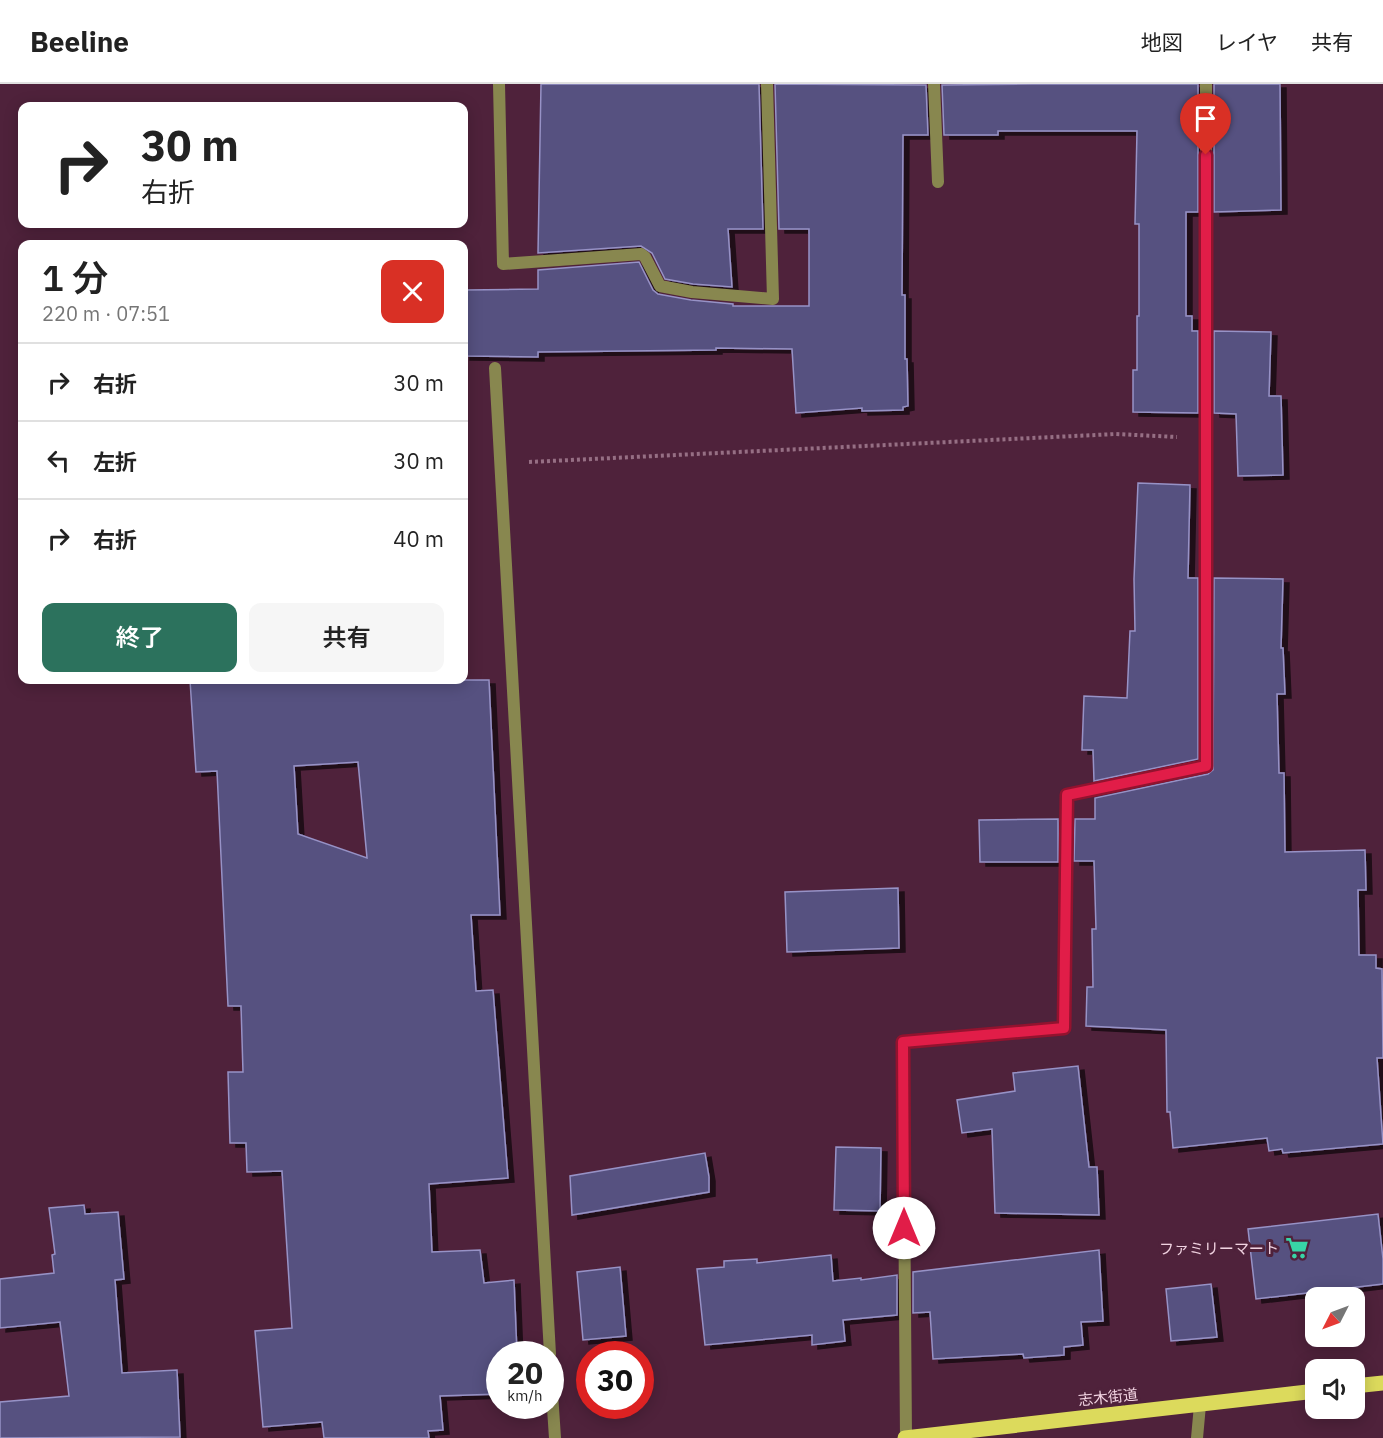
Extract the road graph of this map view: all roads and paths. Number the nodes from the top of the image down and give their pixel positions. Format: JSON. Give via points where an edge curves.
{"nodes":[{"id":1,"x":499,"y":84,"type":"edge"},
{"id":2,"x":767,"y":84,"type":"edge"},
{"id":3,"x":934,"y":84,"type":"edge"},
{"id":4,"x":1206,"y":84,"type":"edge"},
{"id":5,"x":938,"y":182,"type":"dead end"},
{"id":6,"x":495,"y":368,"type":"dead end"},
{"id":7,"x":1206,"y":438,"type":"junction"},
{"id":8,"x":501,"y":463,"type":"junction"},
{"id":9,"x":549,"y":1341,"type":"edge"},
{"id":10,"x":1383,"y":1383,"type":"edge"},
{"id":11,"x":1365,"y":1385,"type":"edge"},
{"id":12,"x":1305,"y":1392,"type":"edge"},
{"id":13,"x":1200,"y":1405,"type":"junction"},
{"id":14,"x":554,"y":1419,"type":"edge"},
{"id":15,"x":555,"y":1438,"type":"edge"},
{"id":16,"x":905,"y":1438,"type":"edge"},
{"id":17,"x":1197,"y":1438,"type":"edge"}],
"edges":[{"from":1,"to":2,"type":"street","via":[[503,264],[641,254],[660,286],[773,299]]},
{"from":3,"to":5,"type":"street"},
{"from":4,"to":7,"type":"street"},
{"from":6,"to":8,"type":"street"},
{"from":7,"to":8,"type":"path","via":[[1116,434]]},
{"from":7,"to":16,"type":"street","via":[[1206,766],[1067,795],[1064,1028],[903,1042]]},
{"from":8,"to":9,"type":"street"},
{"from":10,"to":11,"type":"main road"},
{"from":12,"to":13,"type":"main road","name":"志木街道"},
{"from":13,"to":16,"type":"main road","name":"志木街道"},
{"from":13,"to":17,"type":"street"},
{"from":14,"to":15,"type":"street"}]}
